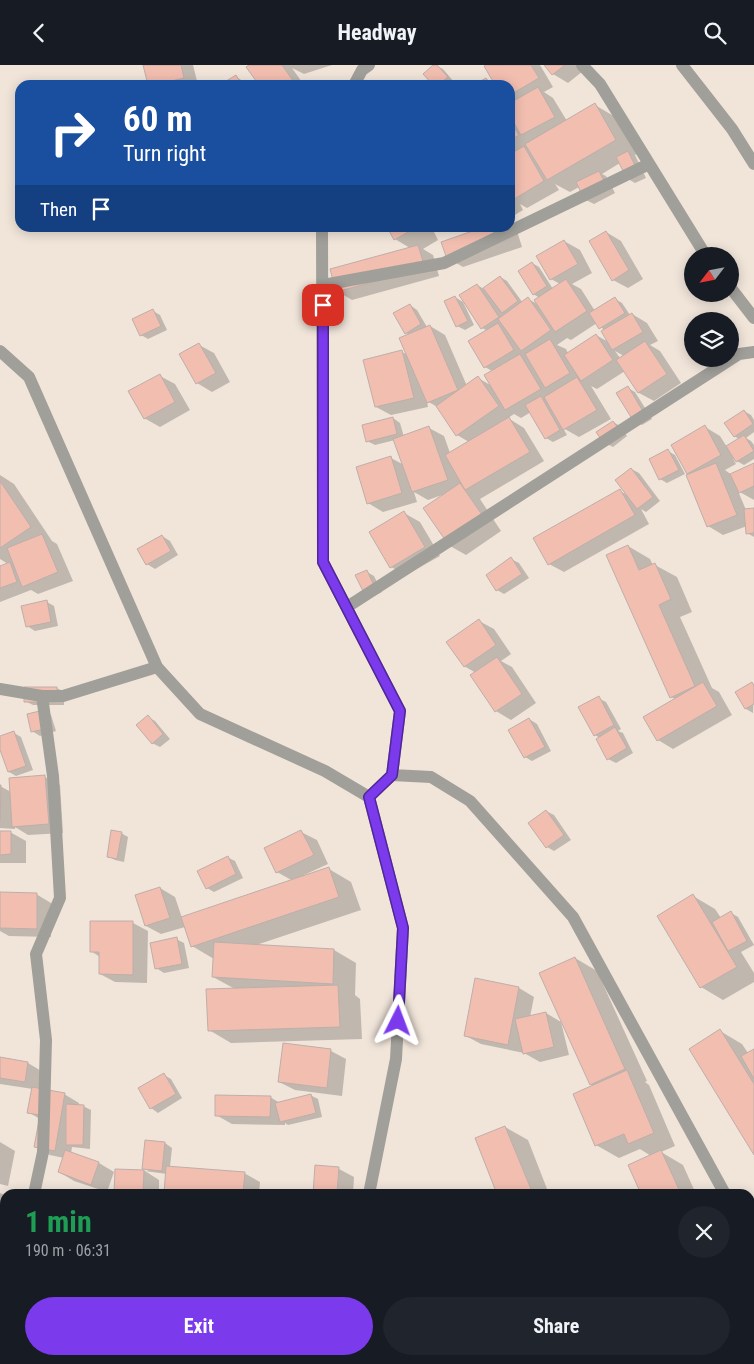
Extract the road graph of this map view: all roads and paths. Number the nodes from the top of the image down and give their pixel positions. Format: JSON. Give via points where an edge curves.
{"nodes":[{"id":1,"x":582,"y":65,"type":"edge"},
{"id":2,"x":682,"y":65,"type":"edge"},
{"id":3,"x":363,"y":67,"type":"edge"},
{"id":4,"x":356,"y":80,"type":"edge"},
{"id":5,"x":648,"y":164,"type":"junction"},
{"id":6,"x":754,"y":164,"type":"edge"},
{"id":7,"x":515,"y":229,"type":"edge"},
{"id":8,"x":322,"y":232,"type":"edge"},
{"id":9,"x":508,"y":232,"type":"edge"},
{"id":10,"x":700,"y":247,"type":"edge"},
{"id":11,"x":323,"y":285,"type":"junction"},
{"id":12,"x":739,"y":298,"type":"edge"},
{"id":13,"x":754,"y":317,"type":"edge"},
{"id":14,"x":0,"y":351,"type":"edge"},
{"id":15,"x":754,"y":352,"type":"edge"},
{"id":16,"x":347,"y":607,"type":"junction"},
{"id":17,"x":157,"y":667,"type":"junction"},
{"id":18,"x":0,"y":689,"type":"edge"},
{"id":19,"x":42,"y":696,"type":"junction"},
{"id":20,"x":392,"y":775,"type":"junction"},
{"id":21,"x":369,"y":797,"type":"junction"},
{"id":22,"x":35,"y":1189,"type":"edge"},
{"id":23,"x":370,"y":1189,"type":"edge"},
{"id":24,"x":722,"y":1189,"type":"edge"}],
"edges":[{"from":1,"to":5,"type":"street","via":[[600,84]]},
{"from":2,"to":6,"type":"street","via":[[732,129]]},
{"from":3,"to":4,"type":"street"},
{"from":5,"to":7,"type":"street"},
{"from":5,"to":10,"type":"street"},
{"from":8,"to":11,"type":"street"},
{"from":9,"to":11,"type":"street","via":[[444,263]]},
{"from":11,"to":16,"type":"street","via":[[323,562]]},
{"from":12,"to":13,"type":"street"},
{"from":14,"to":17,"type":"street","via":[[29,377]]},
{"from":15,"to":16,"type":"street","via":[[739,354]]},
{"from":16,"to":20,"type":"street","via":[[400,711]]},
{"from":17,"to":19,"type":"street","via":[[63,696]]},
{"from":17,"to":21,"type":"street","via":[[200,714],[325,771]]},
{"from":18,"to":19,"type":"street"},
{"from":19,"to":22,"type":"street","via":[[53,776],[60,898],[36,954],[46,1040],[43,1152]]},
{"from":20,"to":21,"type":"street"},
{"from":20,"to":24,"type":"street","via":[[431,777],[470,801],[573,917]]},
{"from":21,"to":23,"type":"street","via":[[403,928],[396,1059]]}]}
